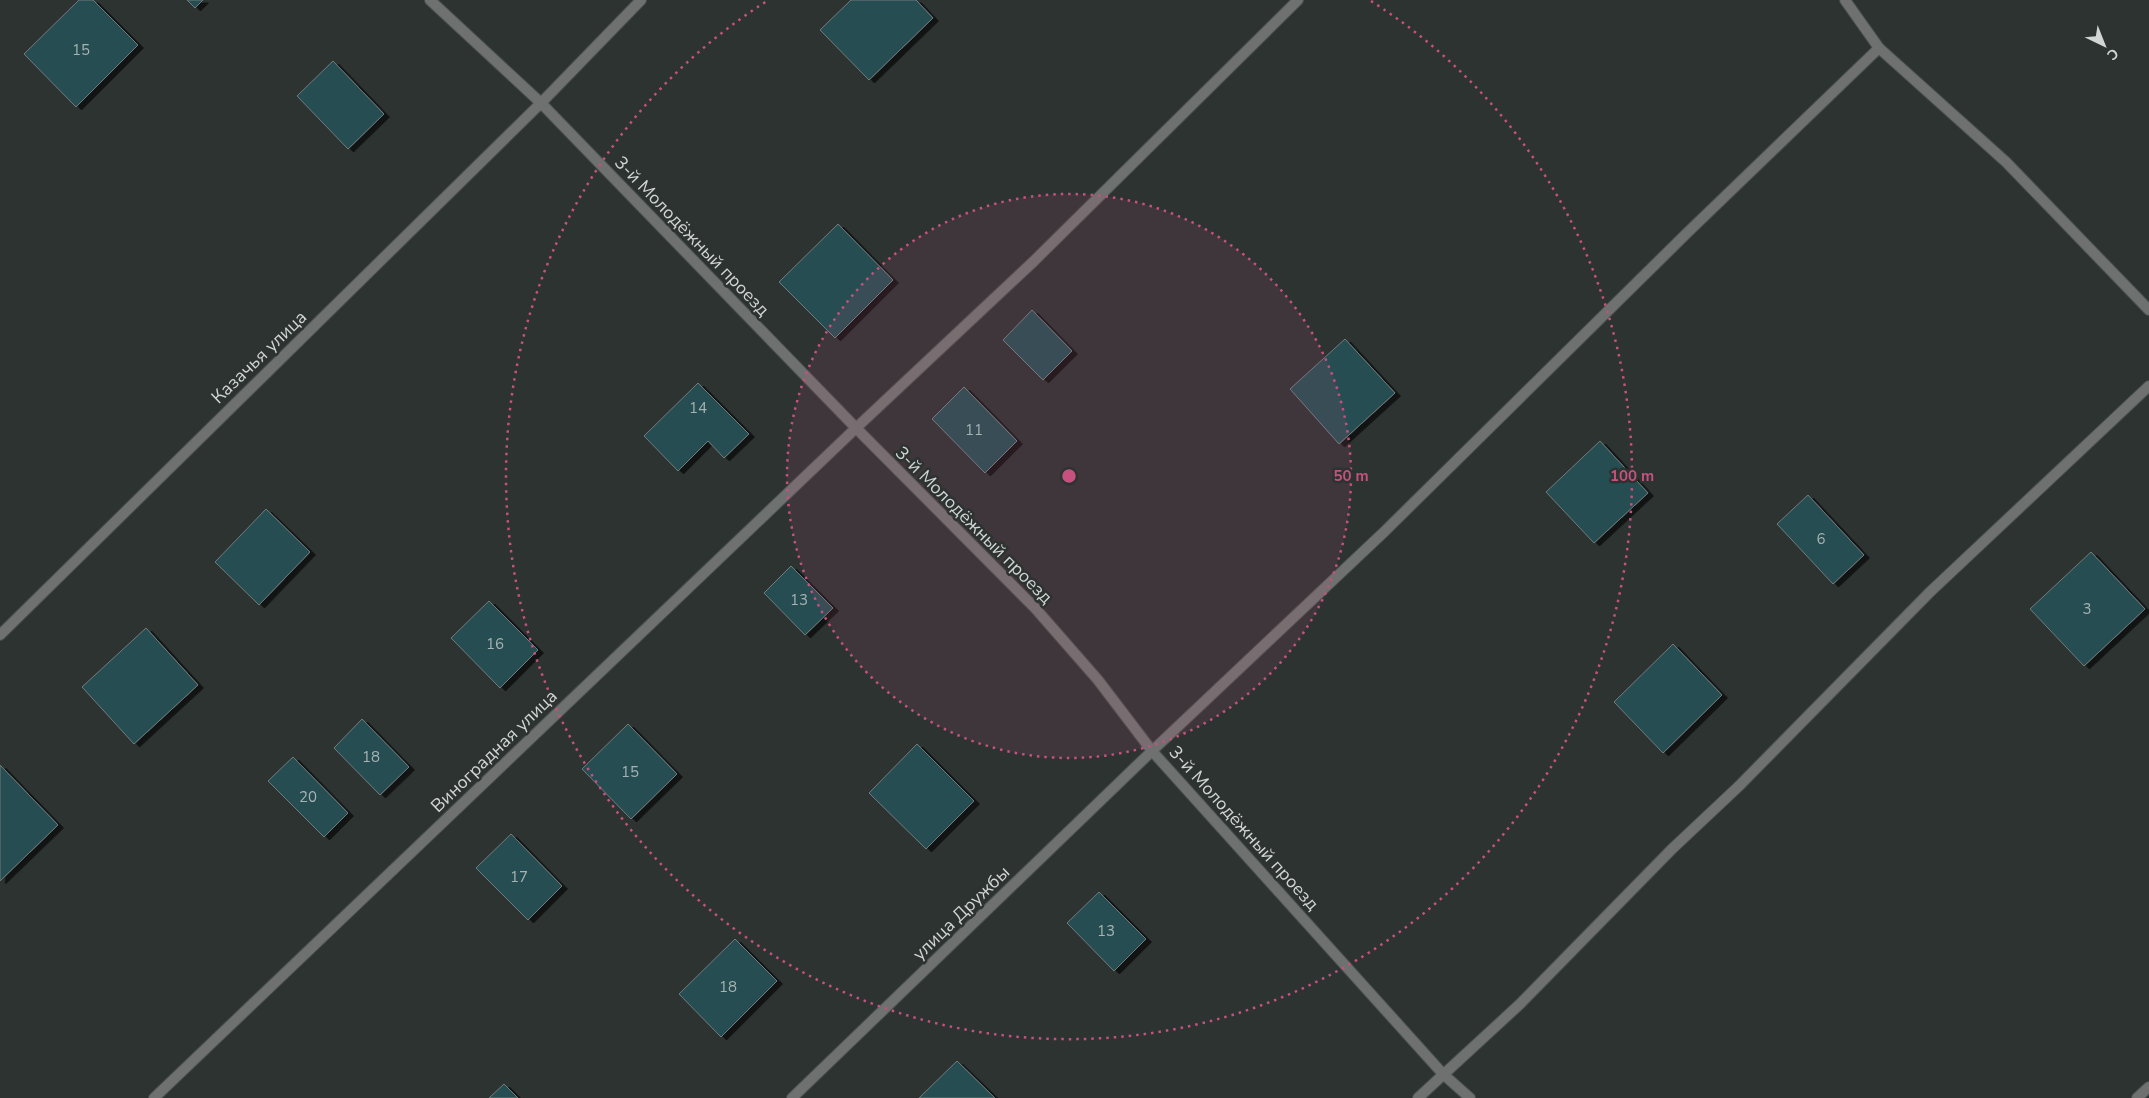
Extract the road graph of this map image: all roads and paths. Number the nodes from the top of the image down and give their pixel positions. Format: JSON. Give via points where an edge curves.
{"nodes":[{"id":1,"x":430,"y":0,"type":"edge"},
{"id":2,"x":641,"y":0,"type":"edge"},
{"id":3,"x":1298,"y":0,"type":"edge"},
{"id":4,"x":1845,"y":0,"type":"edge"},
{"id":5,"x":1880,"y":48,"type":"junction"},
{"id":6,"x":541,"y":103,"type":"junction"},
{"id":7,"x":2149,"y":310,"type":"edge"},
{"id":8,"x":2149,"y":386,"type":"edge"},
{"id":9,"x":856,"y":428,"type":"junction"},
{"id":10,"x":0,"y":635,"type":"edge"},
{"id":11,"x":1152,"y":751,"type":"junction"},
{"id":12,"x":1443,"y":1074,"type":"junction"},
{"id":13,"x":2149,"y":1087,"type":"edge"},
{"id":14,"x":154,"y":1098,"type":"edge"},
{"id":15,"x":792,"y":1098,"type":"edge"},
{"id":16,"x":1418,"y":1098,"type":"edge"},
{"id":17,"x":1470,"y":1098,"type":"edge"},
{"id":18,"x":2137,"y":1098,"type":"edge"}],
"edges":[{"from":1,"to":6,"type":"street","name":"3-й Молодёжный проезд"},
{"from":2,"to":6,"type":"street","name":"Казачья улица"},
{"from":3,"to":9,"type":"street","name":"Виноградная улица","via":[[1034,261]]},
{"from":4,"to":5,"type":"street"},
{"from":5,"to":7,"type":"street","via":[[2006,162]]},
{"from":5,"to":11,"type":"street","name":"улица Дружбы","via":[[1384,532]]},
{"from":6,"to":9,"type":"street","name":"3-й Молодёжный проезд"},
{"from":6,"to":10,"type":"street","name":"Казачья улица"},
{"from":8,"to":12,"type":"street","via":[[1930,592],[1520,1004]]},
{"from":9,"to":11,"type":"street","name":"3-й Молодёжный проезд","via":[[1035,608],[1098,680]]},
{"from":9,"to":14,"type":"street","name":"Виноградная улица"},
{"from":11,"to":12,"type":"street","name":"3-й Молодёжный проезд"},
{"from":11,"to":15,"type":"street","name":"улица Дружбы"},
{"from":12,"to":16,"type":"street"},
{"from":12,"to":17,"type":"street","name":"3-й Молодёжный проезд"},
{"from":13,"to":18,"type":"street"}]}
